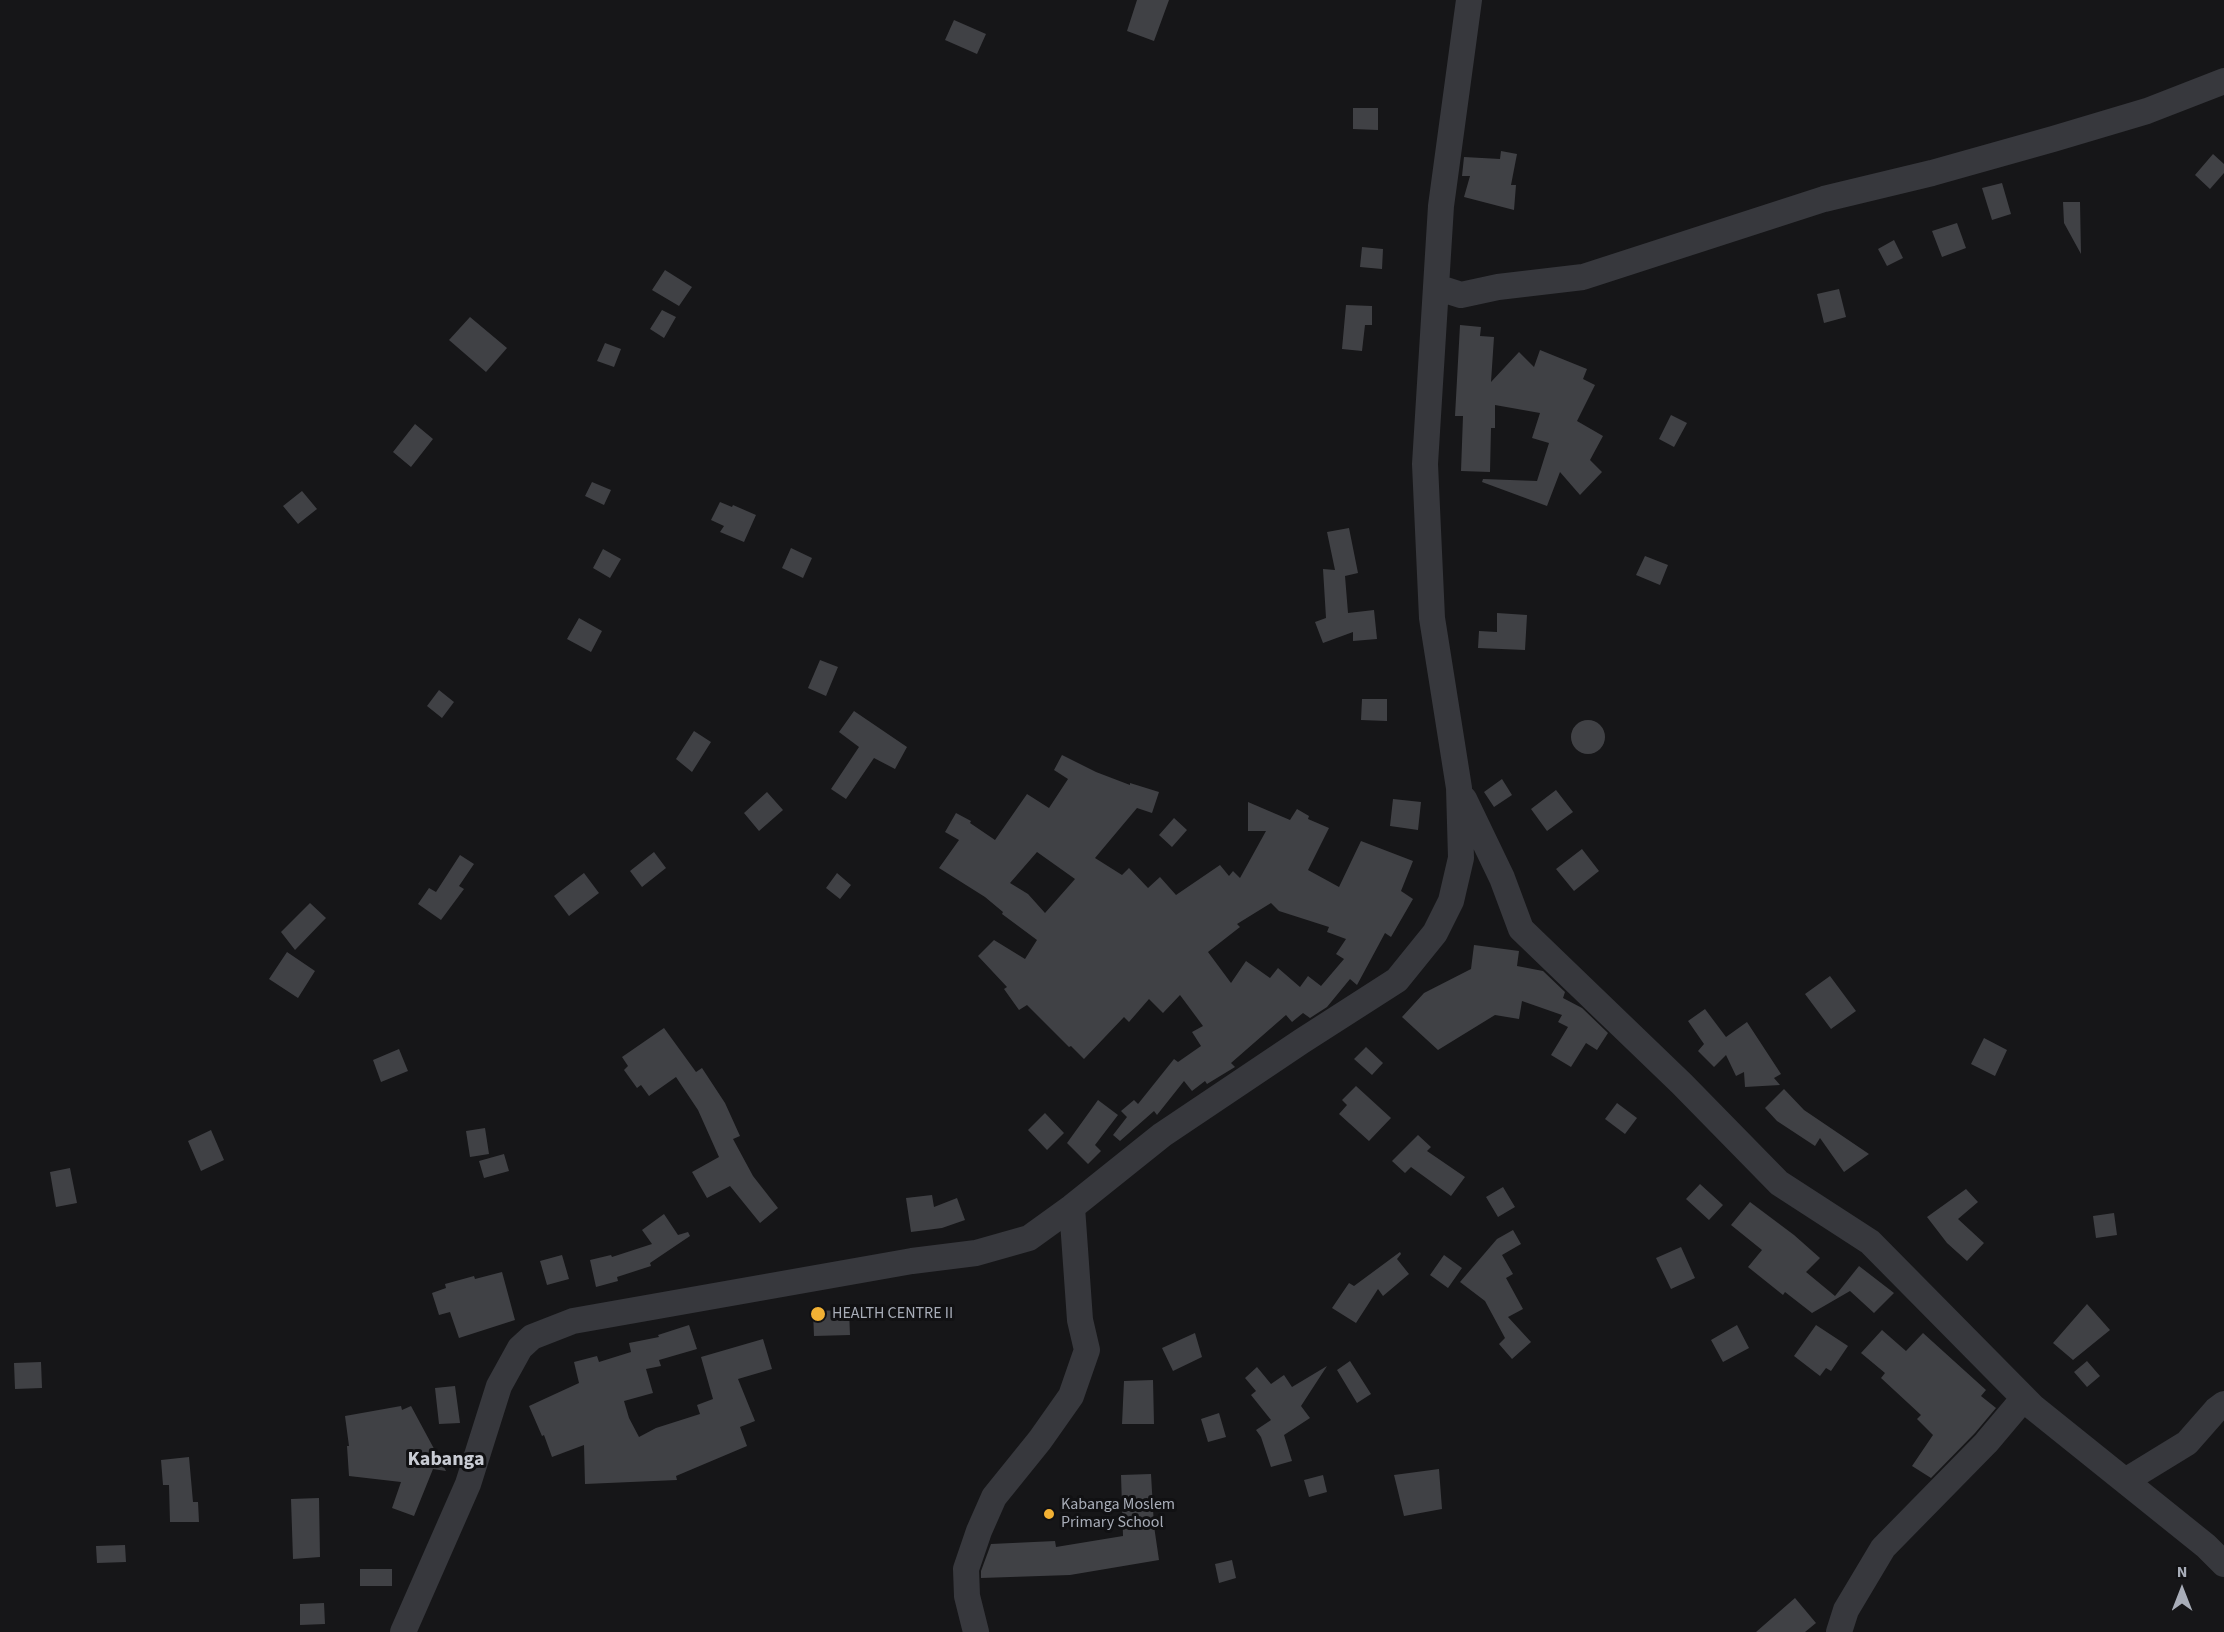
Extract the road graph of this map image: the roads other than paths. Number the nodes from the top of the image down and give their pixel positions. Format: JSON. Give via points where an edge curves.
{"nodes":[{"id":1,"x":1469,"y":0,"type":"edge"},
{"id":2,"x":2224,"y":81,"type":"edge"},
{"id":3,"x":1436,"y":287,"type":"junction"},
{"id":4,"x":1459,"y":788,"type":"junction"},
{"id":5,"x":1072,"y":1207,"type":"junction"},
{"id":6,"x":2024,"y":1398,"type":"junction"},
{"id":7,"x":2224,"y":1404,"type":"edge"},
{"id":8,"x":2125,"y":1481,"type":"junction"},
{"id":9,"x":2224,"y":1564,"type":"edge"},
{"id":10,"x":403,"y":1632,"type":"edge"},
{"id":11,"x":976,"y":1632,"type":"edge"},
{"id":12,"x":1839,"y":1632,"type":"edge"}],
"edges":[{"from":1,"to":3,"type":"street","via":[[1441,206]]},
{"from":2,"to":3,"type":"street","via":[[2147,111],[2053,140],[1824,199],[1583,277],[1461,295]]},
{"from":3,"to":4,"type":"street","via":[[1426,488],[1432,618]]},
{"from":4,"to":5,"type":"street","via":[[1461,858],[1451,901],[1435,933],[1397,980],[1162,1135]]},
{"from":4,"to":6,"type":"street","via":[[1502,878],[1521,929],[1779,1183],[1870,1242]]},
{"from":5,"to":10,"type":"street","via":[[1029,1238],[976,1253],[573,1321],[532,1337],[520,1348],[499,1386],[468,1484]]},
{"from":5,"to":11,"type":"street","via":[[1080,1320],[1087,1350],[1071,1395],[994,1497],[979,1531],[966,1569],[967,1596]]},
{"from":6,"to":8,"type":"street"},
{"from":6,"to":12,"type":"street","via":[[1986,1443],[1883,1548],[1846,1610]]},
{"from":7,"to":8,"type":"street","via":[[2187,1443]]},
{"from":8,"to":9,"type":"street"}]}
